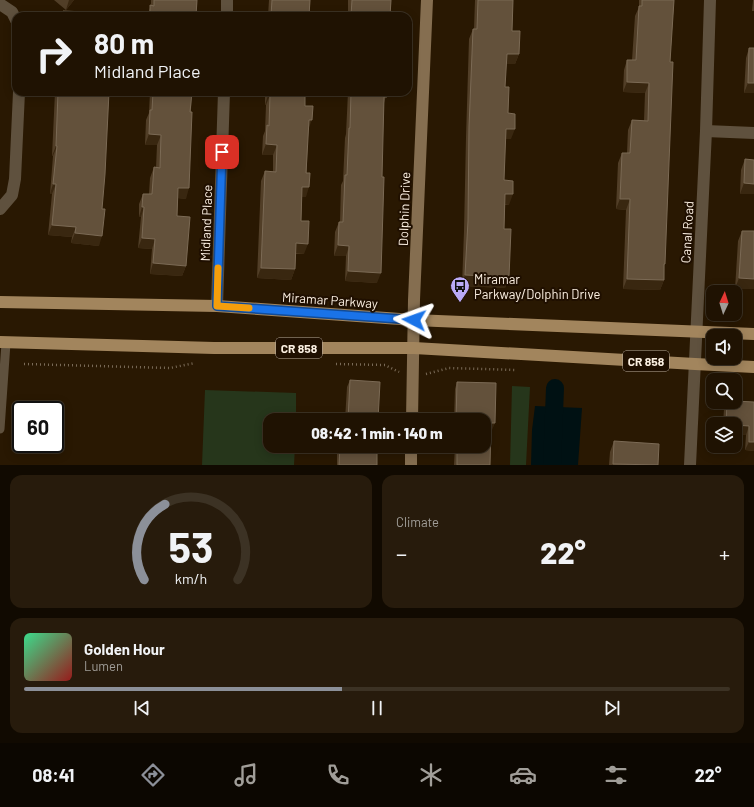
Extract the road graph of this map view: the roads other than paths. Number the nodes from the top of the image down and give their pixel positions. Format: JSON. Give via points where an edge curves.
{"nodes":[{"id":1,"x":227,"y":0,"type":"edge"},
{"id":2,"x":427,"y":0,"type":"edge"},
{"id":3,"x":710,"y":0,"type":"edge"},
{"id":4,"x":0,"y":4,"type":"edge"},
{"id":5,"x":227,"y":12,"type":"edge"},
{"id":6,"x":12,"y":14,"type":"edge"},
{"id":7,"x":19,"y":96,"type":"edge"},
{"id":8,"x":224,"y":96,"type":"edge"},
{"id":9,"x":706,"y":131,"type":"junction"},
{"id":10,"x":754,"y":133,"type":"edge"},
{"id":11,"x":0,"y":209,"type":"edge"},
{"id":12,"x":0,"y":302,"type":"edge"},
{"id":13,"x":217,"y":306,"type":"junction"},
{"id":14,"x":414,"y":320,"type":"junction"},
{"id":15,"x":696,"y":332,"type":"junction"},
{"id":16,"x":754,"y":334,"type":"edge"},
{"id":17,"x":3,"y":343,"type":"edge"},
{"id":18,"x":414,"y":348,"type":"junction"},
{"id":19,"x":695,"y":364,"type":"junction"},
{"id":20,"x":754,"y":367,"type":"edge"},
{"id":21,"x":412,"y":413,"type":"edge"},
{"id":22,"x":0,"y":429,"type":"edge"},
{"id":23,"x":411,"y":453,"type":"edge"},
{"id":24,"x":411,"y":465,"type":"edge"},
{"id":25,"x":690,"y":465,"type":"edge"}],
"edges":[{"from":1,"to":5,"type":"street"},
{"from":2,"to":14,"type":"street","name":"Dolphin Drive"},
{"from":3,"to":9,"type":"street","name":"Canal Road"},
{"from":4,"to":6,"type":"street"},
{"from":7,"to":11,"type":"street","via":[[15,179],[12,195]]},
{"from":8,"to":13,"type":"street","name":"Midland Place"},
{"from":9,"to":10,"type":"street"},
{"from":9,"to":15,"type":"street","name":"Canal Road"},
{"from":12,"to":13,"type":"main road","name":"Miramar Parkway"},
{"from":13,"to":14,"type":"main road","name":"Miramar Parkway"},
{"from":14,"to":15,"type":"main road","name":"Miramar Parkway"},
{"from":14,"to":18,"type":"street","name":"Dolphin Drive"},
{"from":15,"to":16,"type":"main road","name":"Miramar Parkway"},
{"from":15,"to":19,"type":"street","name":"Canal Road"},
{"from":17,"to":18,"type":"main road","number":"CR 858","via":[[214,348]]},
{"from":17,"to":22,"type":"lane"},
{"from":18,"to":19,"type":"main road","number":"CR 858"},
{"from":18,"to":21,"type":"street","name":"Dolphin Drive"},
{"from":19,"to":20,"type":"main road","number":"CR 858"},
{"from":19,"to":25,"type":"street","name":"Canal Road"},
{"from":23,"to":24,"type":"street"}]}
